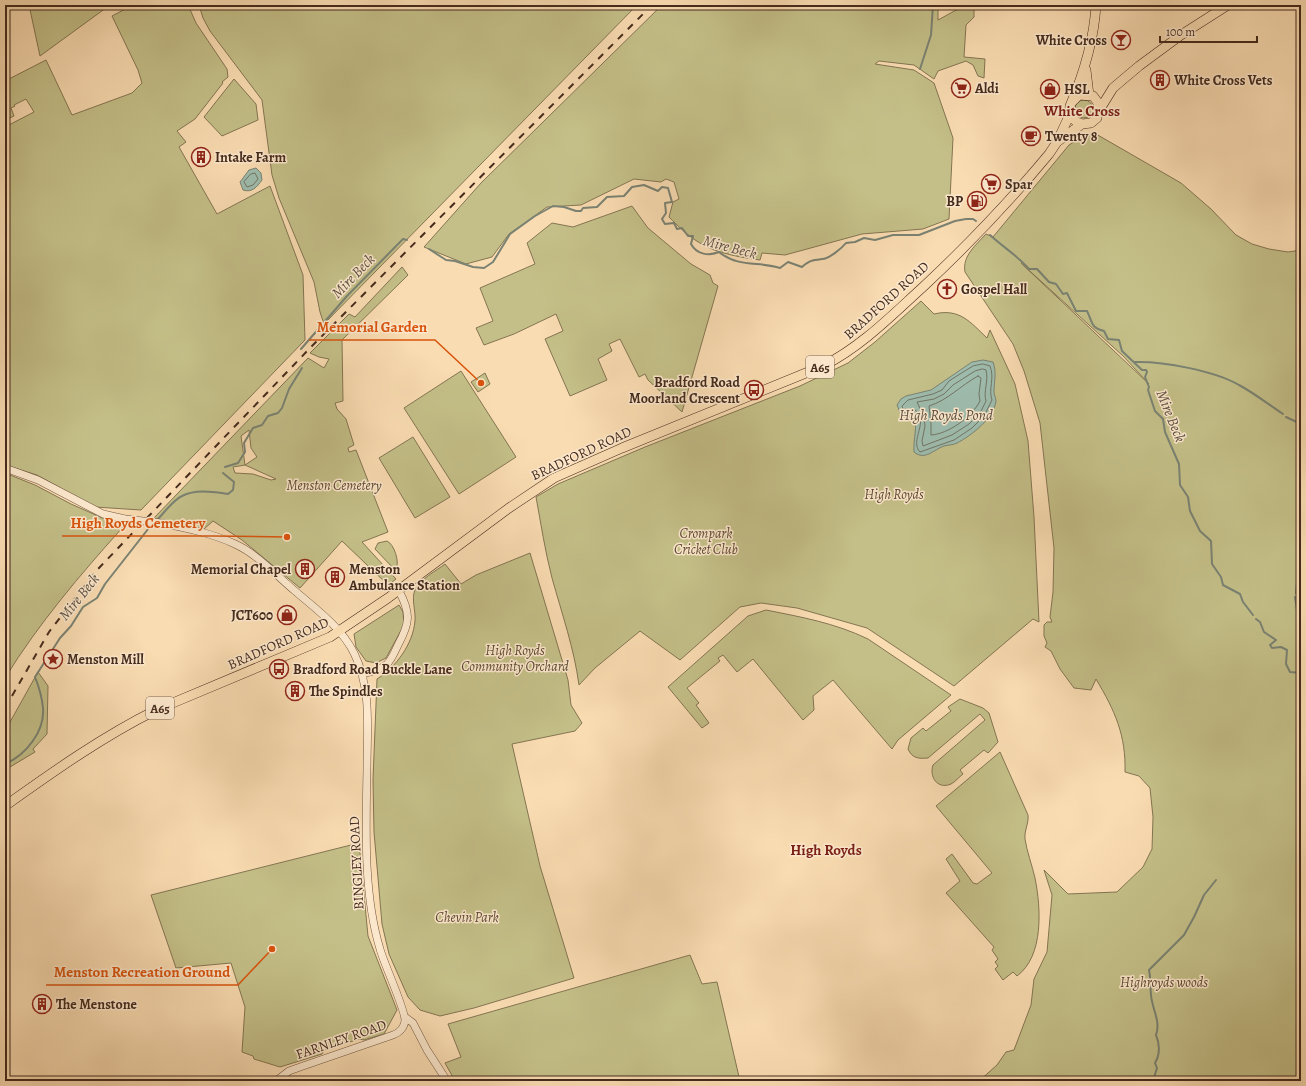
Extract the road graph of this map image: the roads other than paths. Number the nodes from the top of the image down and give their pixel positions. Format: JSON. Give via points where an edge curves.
{"nodes":[{"id":1,"x":1096,"y":5,"type":"edge"},
{"id":2,"x":1228,"y":5,"type":"edge"},
{"id":3,"x":1086,"y":68,"type":"junction"},
{"id":4,"x":1114,"y":88,"type":"junction"},
{"id":5,"x":1091,"y":96,"type":"junction"},
{"id":6,"x":1072,"y":102,"type":"junction"},
{"id":7,"x":1100,"y":109,"type":"junction"},
{"id":8,"x":1070,"y":114,"type":"junction"},
{"id":9,"x":1082,"y":124,"type":"junction"},
{"id":10,"x":1057,"y":142,"type":"junction"},
{"id":11,"x":5,"y":468,"type":"edge"},
{"id":12,"x":399,"y":590,"type":"junction"},
{"id":13,"x":339,"y":632,"type":"junction"},
{"id":14,"x":362,"y":674,"type":"junction"},
{"id":15,"x":5,"y":806,"type":"edge"},
{"id":16,"x":405,"y":1017,"type":"junction"},
{"id":17,"x":277,"y":1080,"type":"edge"},
{"id":18,"x":447,"y":1081,"type":"edge"}],
"edges":[{"from":1,"to":3,"type":"main road","number":"A65"},
{"from":2,"to":4,"type":"main road","via":[[1145,61]]},
{"from":3,"to":5,"type":"main road","number":"A65"},
{"from":3,"to":6,"type":"main road","number":"A65"},
{"from":4,"to":5,"type":"main road"},
{"from":4,"to":7,"type":"main road"},
{"from":5,"to":6,"type":"main road","via":[[1079,95]]},
{"from":5,"to":7,"type":"main road","number":"A65"},
{"from":6,"to":8,"type":"main road","number":"A65"},
{"from":7,"to":9,"type":"main road","number":"A65","via":[[1094,121]]},
{"from":8,"to":9,"type":"main road","via":[[1075,121]]},
{"from":8,"to":10,"type":"main road","name":"BRADFORD ROAD","number":"A65"},
{"from":9,"to":10,"type":"main road","name":"BRADFORD ROAD","number":"A65"},
{"from":10,"to":12,"type":"main road","name":"BRADFORD ROAD","number":"A65","via":[[1042,164],[978,234],[880,328],[845,355],[554,478],[509,508]]},
{"from":11,"to":13,"type":"street","name":"BINGLEY ROAD","bridge":true,"via":[[38,480],[104,514],[198,530],[235,544],[247,551],[322,614]]},
{"from":12,"to":13,"type":"main road","name":"BRADFORD ROAD","number":"A65"},
{"from":12,"to":14,"type":"street","via":[[408,614],[406,630],[387,664]]},
{"from":13,"to":14,"type":"street","name":"BINGLEY ROAD","via":[[353,652]]},
{"from":13,"to":15,"type":"main road","name":"BRADFORD ROAD","number":"A65","via":[[122,727],[87,748]]},
{"from":14,"to":16,"type":"street","name":"BINGLEY ROAD","via":[[368,708],[366,834],[372,918],[385,967]]},
{"from":16,"to":17,"type":"street","name":"FARNLEY ROAD","via":[[404,1026],[395,1035],[303,1066]]},
{"from":16,"to":18,"type":"street","name":"BINGLEY ROAD","via":[[413,1023]]}]}
